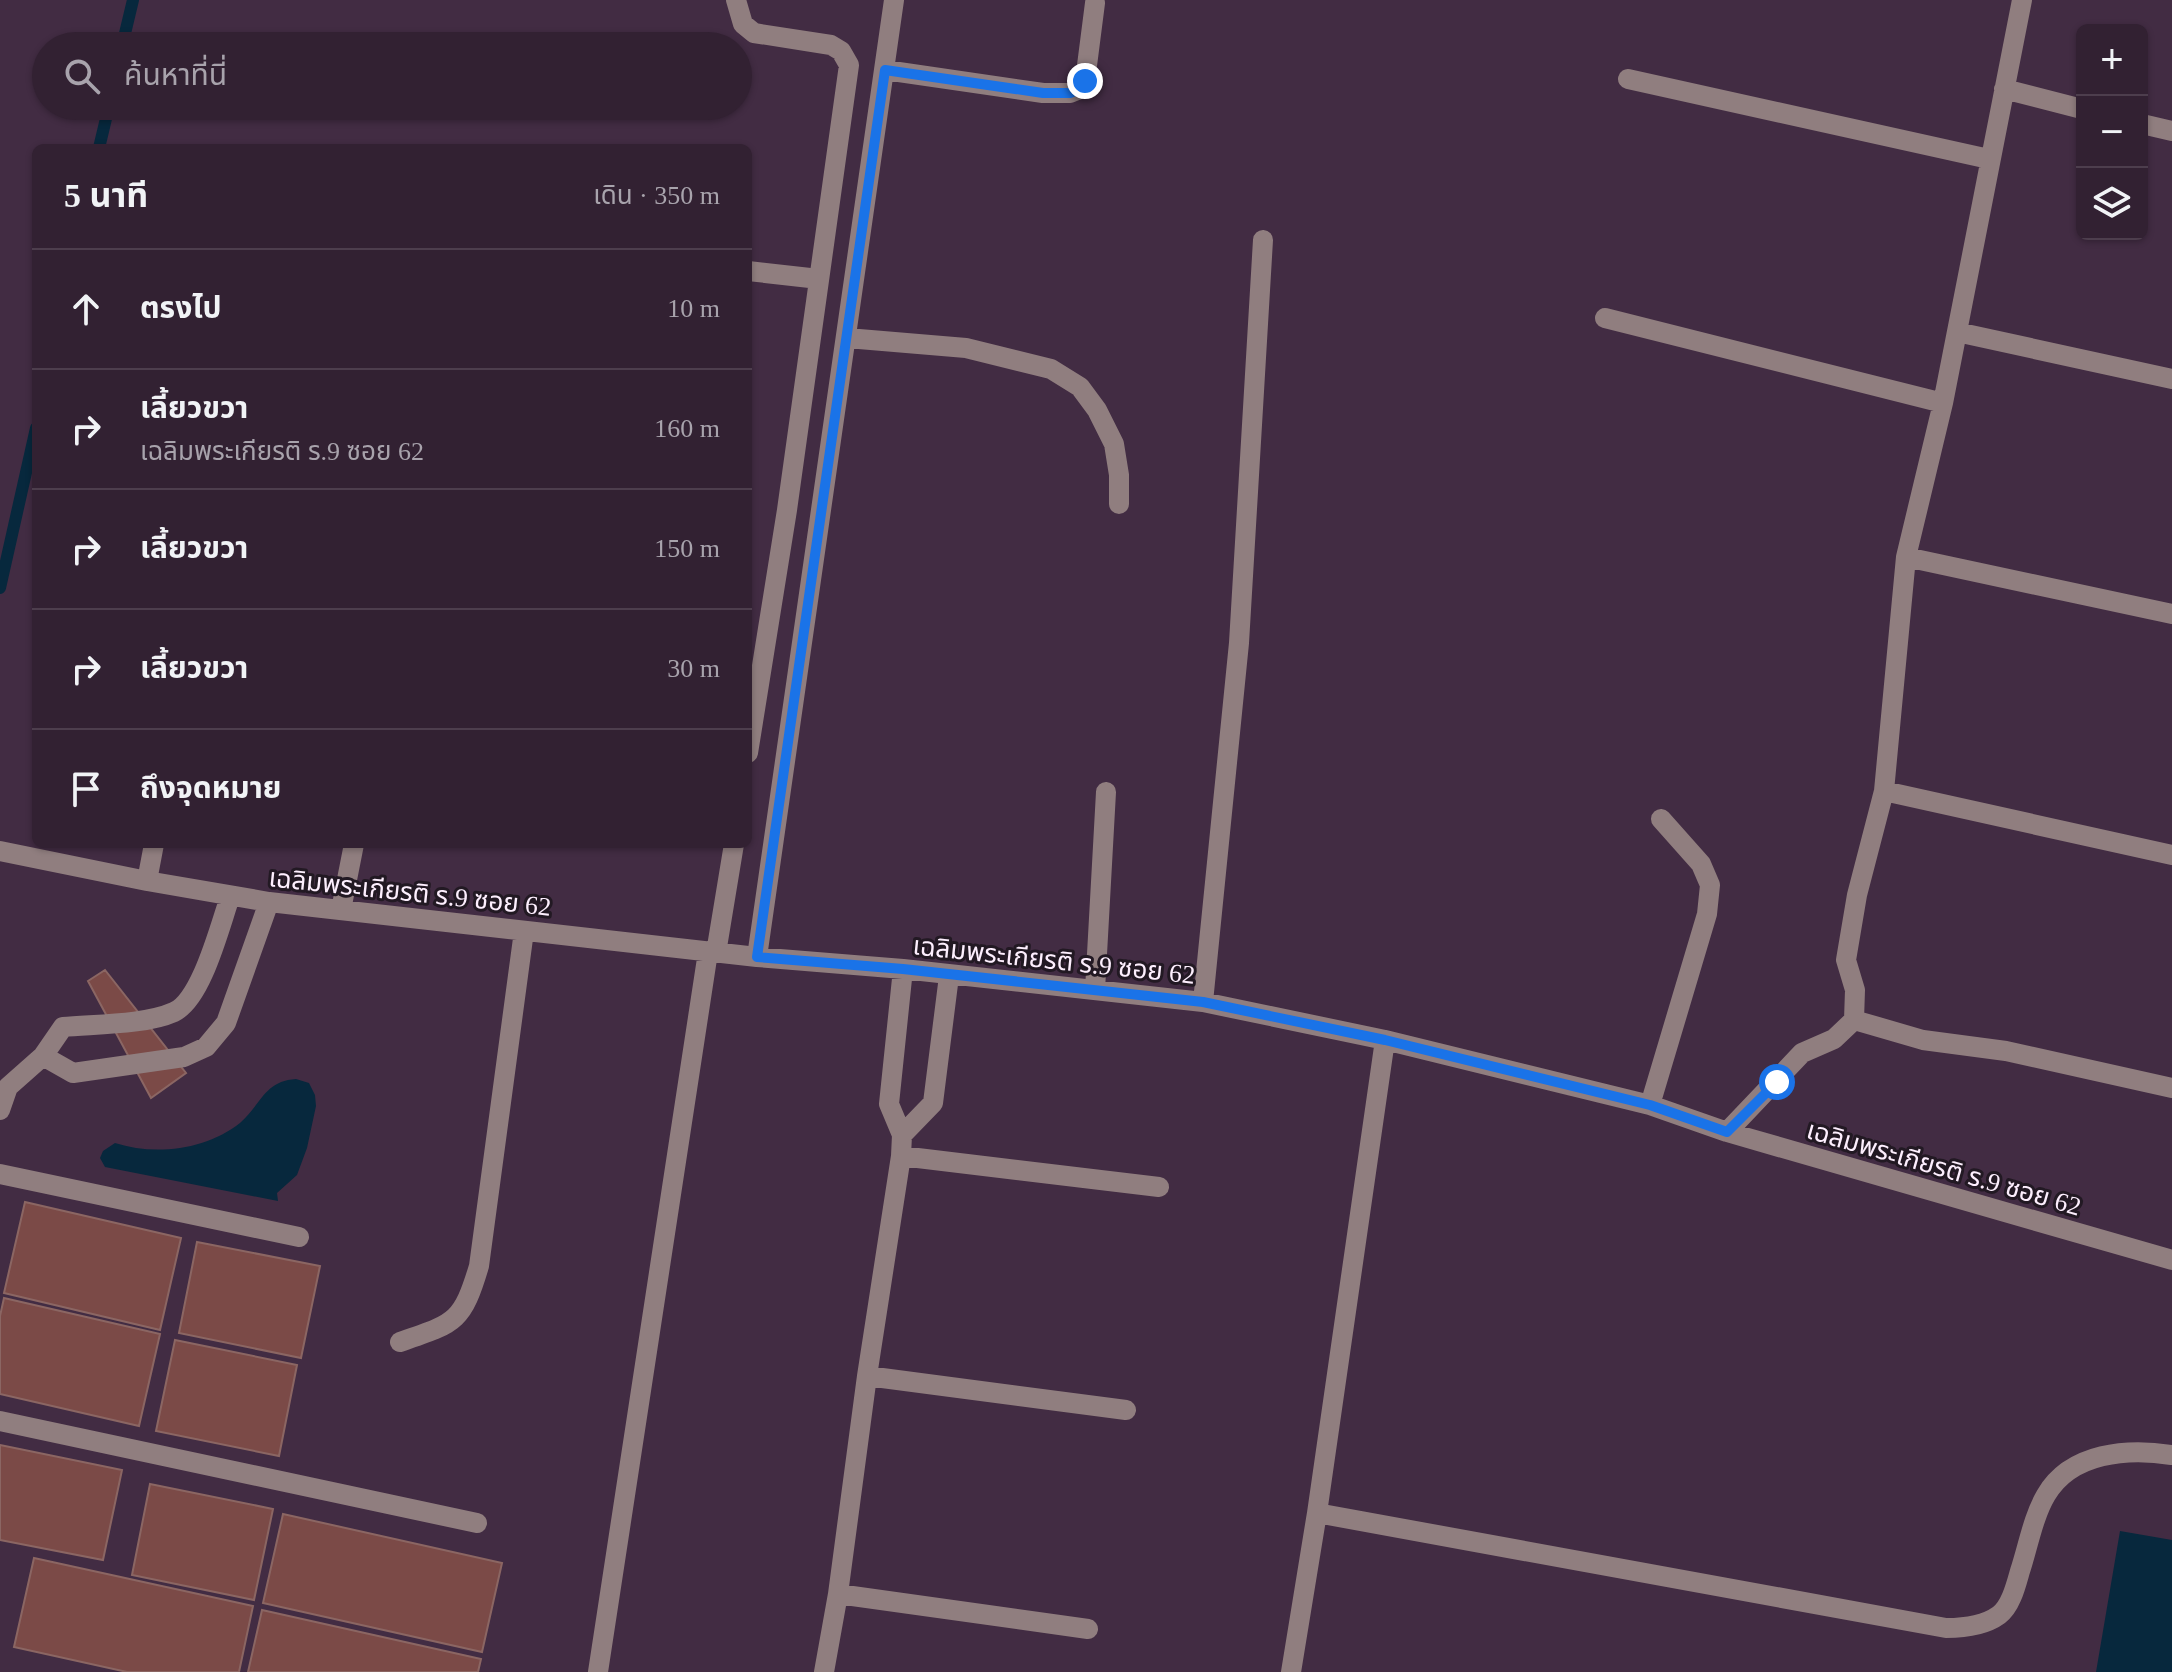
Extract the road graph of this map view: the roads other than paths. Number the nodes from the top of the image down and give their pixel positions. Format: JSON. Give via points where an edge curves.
{"nodes":[{"id":1,"x":736,"y":0,"type":"edge"},
{"id":2,"x":894,"y":0,"type":"edge"},
{"id":3,"x":2022,"y":0,"type":"edge"},
{"id":4,"x":1095,"y":3,"type":"dead end"},
{"id":5,"x":885,"y":70,"type":"junction"},
{"id":6,"x":1628,"y":79,"type":"dead end"},
{"id":7,"x":2004,"y":89,"type":"junction"},
{"id":8,"x":2076,"y":107,"type":"edge"},
{"id":9,"x":2148,"y":125,"type":"edge"},
{"id":10,"x":2172,"y":131,"type":"edge"},
{"id":11,"x":1989,"y":159,"type":"junction"},
{"id":12,"x":1263,"y":240,"type":"dead end"},
{"id":13,"x":752,"y":271,"type":"edge"},
{"id":14,"x":819,"y":279,"type":"junction"},
{"id":15,"x":1605,"y":318,"type":"dead end"},
{"id":16,"x":1957,"y":332,"type":"junction"},
{"id":17,"x":847,"y":338,"type":"junction"},
{"id":18,"x":2172,"y":379,"type":"edge"},
{"id":19,"x":1943,"y":403,"type":"junction"},
{"id":20,"x":1119,"y":504,"type":"dead end"},
{"id":21,"x":1906,"y":557,"type":"junction"},
{"id":22,"x":2172,"y":614,"type":"edge"},
{"id":23,"x":752,"y":728,"type":"edge"},
{"id":24,"x":1884,"y":791,"type":"junction"},
{"id":25,"x":1106,"y":792,"type":"dead end"},
{"id":26,"x":1661,"y":819,"type":"dead end"},
{"id":27,"x":153,"y":848,"type":"edge"},
{"id":28,"x":353,"y":848,"type":"edge"},
{"id":29,"x":733,"y":848,"type":"edge"},
{"id":30,"x":0,"y":851,"type":"edge"},
{"id":31,"x":2172,"y":855,"type":"edge"},
{"id":32,"x":147,"y":881,"type":"junction"},
{"id":33,"x":230,"y":897,"type":"junction"},
{"id":34,"x":269,"y":902,"type":"junction"},
{"id":35,"x":341,"y":910,"type":"junction"},
{"id":36,"x":524,"y":931,"type":"junction"},
{"id":37,"x":712,"y":952,"type":"junction"},
{"id":38,"x":757,"y":957,"type":"junction"},
{"id":39,"x":903,"y":969,"type":"junction"},
{"id":40,"x":949,"y":976,"type":"junction"},
{"id":41,"x":1095,"y":990,"type":"junction"},
{"id":42,"x":1203,"y":1002,"type":"junction"},
{"id":43,"x":1854,"y":1020,"type":"junction"},
{"id":44,"x":1385,"y":1040,"type":"junction"},
{"id":45,"x":43,"y":1056,"type":"junction"},
{"id":46,"x":2172,"y":1088,"type":"edge"},
{"id":47,"x":1650,"y":1105,"type":"junction"},
{"id":48,"x":0,"y":1110,"type":"edge"},
{"id":49,"x":1727,"y":1132,"type":"junction"},
{"id":50,"x":902,"y":1135,"type":"junction"},
{"id":51,"x":901,"y":1156,"type":"junction"},
{"id":52,"x":0,"y":1174,"type":"edge"},
{"id":53,"x":1159,"y":1187,"type":"dead end"},
{"id":54,"x":299,"y":1237,"type":"dead end"},
{"id":55,"x":2172,"y":1260,"type":"edge"},
{"id":56,"x":400,"y":1342,"type":"dead end"},
{"id":57,"x":867,"y":1376,"type":"junction"},
{"id":58,"x":1126,"y":1410,"type":"dead end"},
{"id":59,"x":0,"y":1421,"type":"edge"},
{"id":60,"x":2172,"y":1455,"type":"edge"},
{"id":61,"x":1317,"y":1513,"type":"junction"},
{"id":62,"x":477,"y":1523,"type":"dead end"},
{"id":63,"x":838,"y":1594,"type":"junction"},
{"id":64,"x":1088,"y":1629,"type":"dead end"},
{"id":65,"x":598,"y":1672,"type":"edge"},
{"id":66,"x":824,"y":1672,"type":"edge"},
{"id":67,"x":1291,"y":1672,"type":"edge"}],
"edges":[{"from":1,"to":14,"type":"street","via":[[743,24],[754,33],[831,45],[849,65]]},
{"from":2,"to":5,"type":"street"},
{"from":3,"to":7,"type":"street"},
{"from":4,"to":5,"type":"street","via":[[1085,81],[1070,93]]},
{"from":5,"to":17,"type":"street"},
{"from":6,"to":11,"type":"street"},
{"from":7,"to":8,"type":"street"},
{"from":7,"to":11,"type":"street"},
{"from":9,"to":10,"type":"street"},
{"from":11,"to":16,"type":"street"},
{"from":12,"to":42,"type":"street","via":[[1239,643]]},
{"from":13,"to":14,"type":"street"},
{"from":14,"to":23,"type":"street"},
{"from":15,"to":19,"type":"street"},
{"from":16,"to":18,"type":"street"},
{"from":16,"to":19,"type":"street"},
{"from":17,"to":20,"type":"street","via":[[966,348],[1051,369],[1080,387],[1097,410],[1114,444]]},
{"from":17,"to":38,"type":"street"},
{"from":19,"to":21,"type":"street"},
{"from":21,"to":22,"type":"street"},
{"from":21,"to":24,"type":"street"},
{"from":24,"to":31,"type":"street"},
{"from":24,"to":43,"type":"street","via":[[1846,960],[1855,990]]},
{"from":25,"to":41,"type":"street"},
{"from":26,"to":47,"type":"street","via":[[1701,864],[1710,885],[1707,914]]},
{"from":27,"to":32,"type":"street"},
{"from":28,"to":35,"type":"street"},
{"from":29,"to":37,"type":"street"},
{"from":30,"to":32,"type":"street","name":"เฉลิมพระเกียรติ ร.9 ซอย 62"},
{"from":32,"to":33,"type":"street","name":"เฉลิมพระเกียรติ ร.9 ซอย 62"},
{"from":33,"to":34,"type":"street","name":"เฉลิมพระเกียรติ ร.9 ซอย 62"},
{"from":33,"to":45,"type":"street","via":[[195,991],[176,1011],[63,1027]]},
{"from":34,"to":35,"type":"street","name":"เฉลิมพระเกียรติ ร.9 ซอย 62"},
{"from":34,"to":45,"type":"street","via":[[226,1023],[206,1047],[184,1057],[73,1073]]},
{"from":35,"to":36,"type":"street","name":"เฉลิมพระเกียรติ ร.9 ซอย 62"},
{"from":36,"to":37,"type":"street","name":"เฉลิมพระเกียรติ ร.9 ซอย 62"},
{"from":36,"to":56,"type":"street","via":[[479,1266],[469,1300],[457,1318]]},
{"from":37,"to":38,"type":"street","name":"เฉลิมพระเกียรติ ร.9 ซอย 62"},
{"from":37,"to":65,"type":"street"},
{"from":38,"to":39,"type":"street","name":"เฉลิมพระเกียรติ ร.9 ซอย 62"},
{"from":39,"to":40,"type":"street","name":"เฉลิมพระเกียรติ ร.9 ซอย 62"},
{"from":39,"to":50,"type":"street","via":[[889,1104]]},
{"from":40,"to":41,"type":"street","name":"เฉลิมพระเกียรติ ร.9 ซอย 62"},
{"from":40,"to":50,"type":"street","via":[[933,1103]]},
{"from":41,"to":42,"type":"street","name":"เฉลิมพระเกียรติ ร.9 ซอย 62"},
{"from":42,"to":44,"type":"street","name":"เฉลิมพระเกียรติ ร.9 ซอย 62"},
{"from":43,"to":46,"type":"street","via":[[1923,1040],[2006,1051]]},
{"from":43,"to":49,"type":"street","via":[[1834,1039],[1802,1053]]},
{"from":44,"to":47,"type":"street","name":"เฉลิมพระเกียรติ ร.9 ซอย 62"},
{"from":44,"to":61,"type":"street"},
{"from":45,"to":48,"type":"street","via":[[8,1087]]},
{"from":47,"to":49,"type":"street","name":"เฉลิมพระเกียรติ ร.9 ซอย 62"},
{"from":49,"to":55,"type":"street","name":"เฉลิมพระเกียรติ ร.9 ซอย 62"},
{"from":50,"to":51,"type":"street"},
{"from":51,"to":53,"type":"street"},
{"from":51,"to":57,"type":"street"},
{"from":52,"to":54,"type":"street"},
{"from":57,"to":58,"type":"street"},
{"from":57,"to":63,"type":"street"},
{"from":59,"to":62,"type":"street"},
{"from":60,"to":61,"type":"street","via":[[2100,1455],[2057,1480],[2045,1497],[2013,1593],[2000,1615],[1968,1628]]},
{"from":61,"to":67,"type":"street"},
{"from":63,"to":64,"type":"street"},
{"from":63,"to":66,"type":"street"}]}
